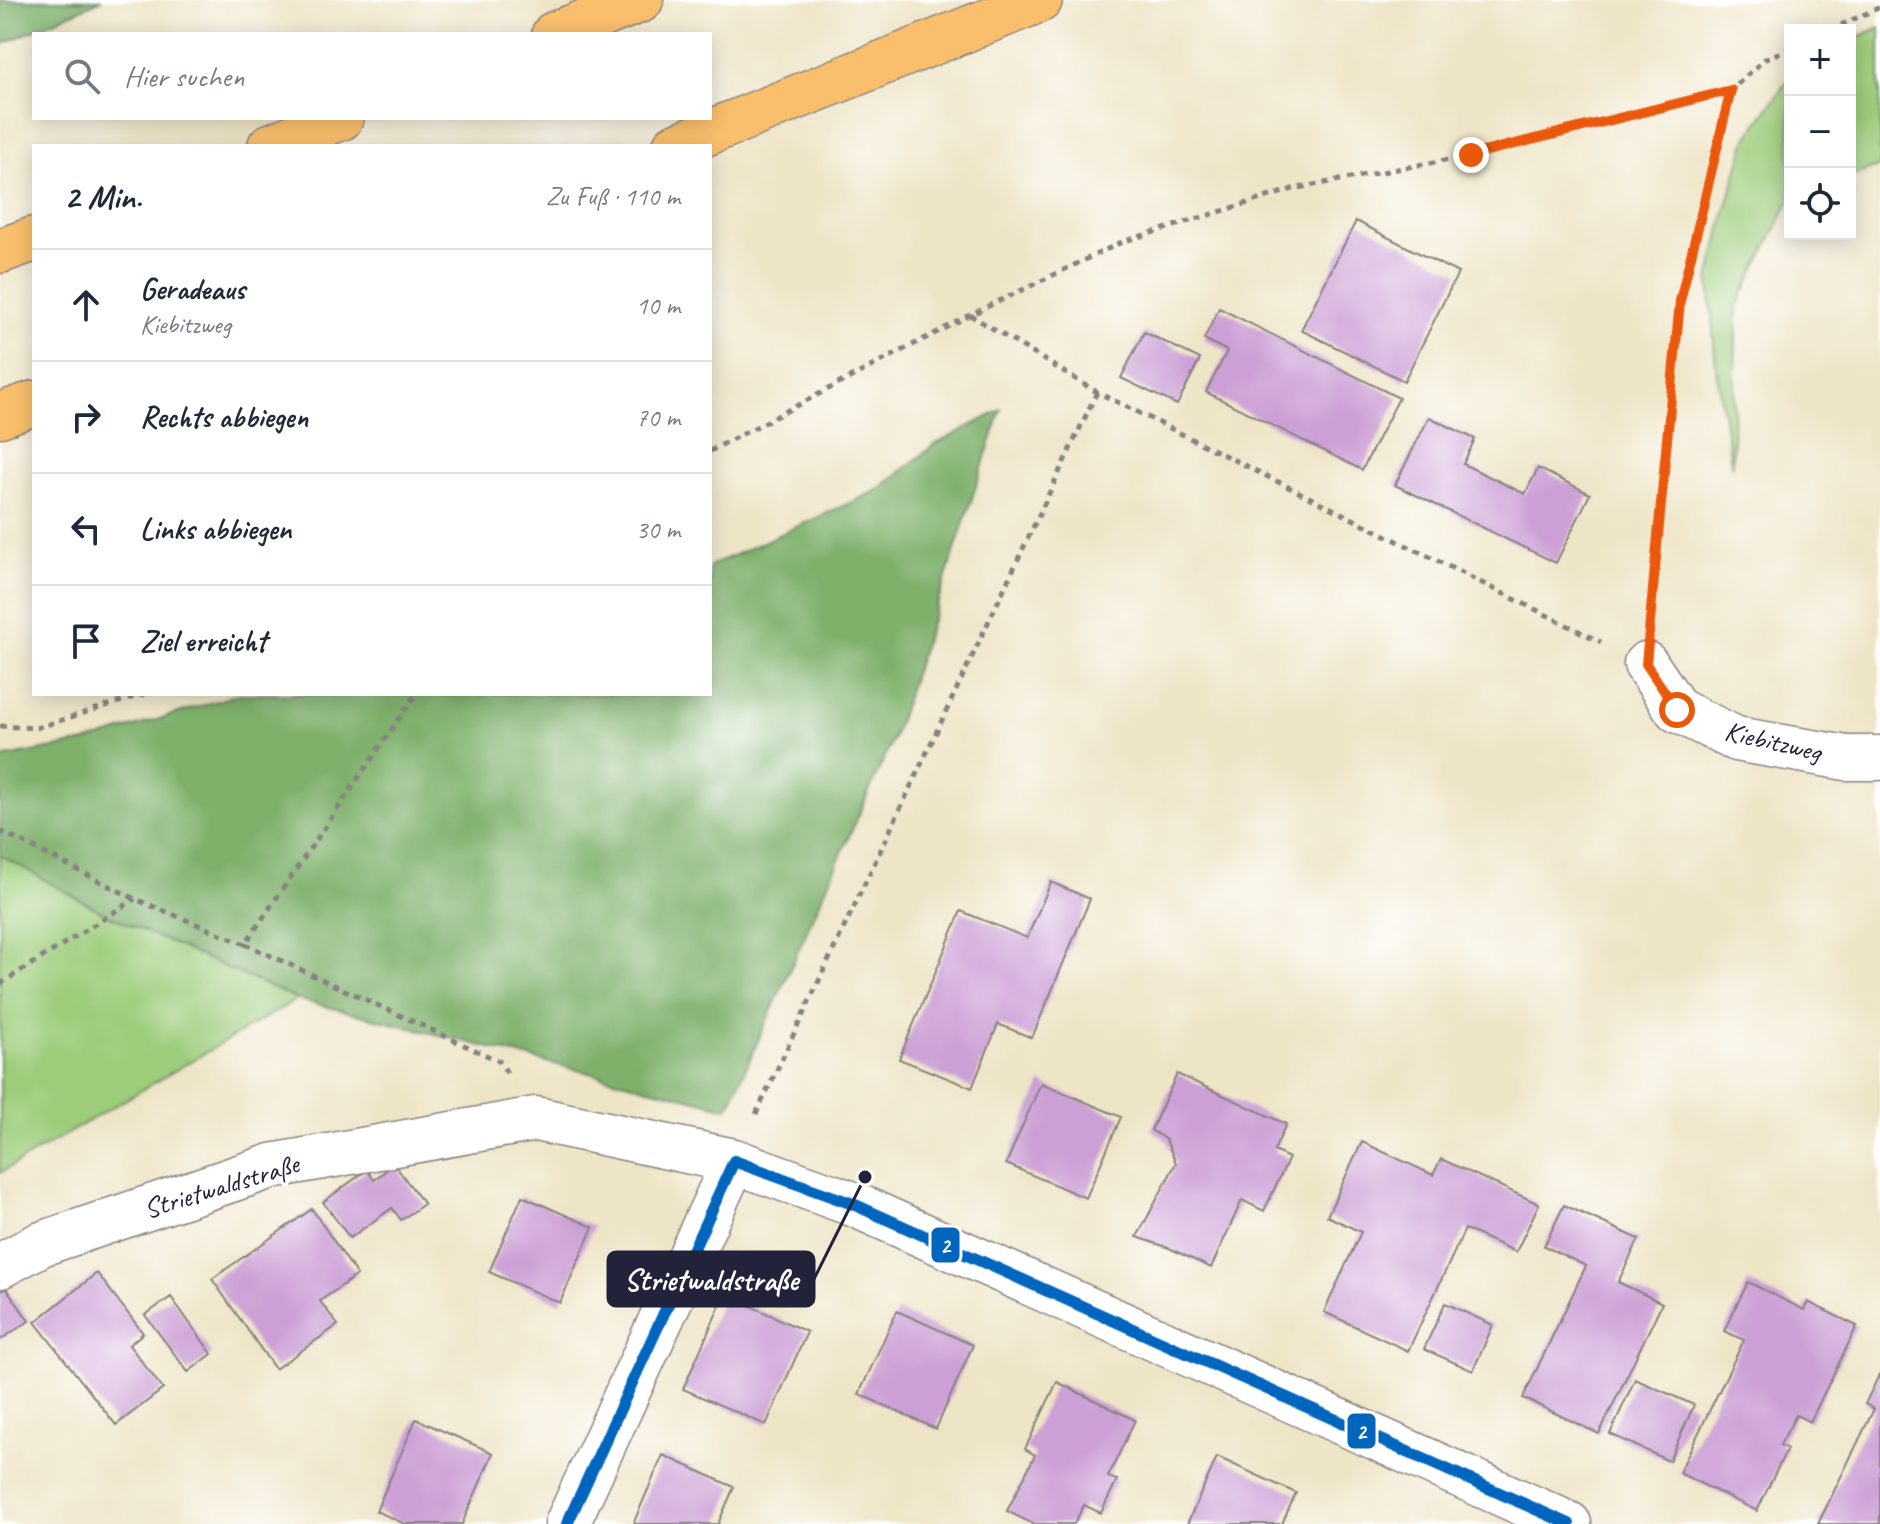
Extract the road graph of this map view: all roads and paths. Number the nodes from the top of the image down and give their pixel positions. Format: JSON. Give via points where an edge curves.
{"nodes":[{"id":1,"x":641,"y":0,"type":"edge"},
{"id":2,"x":1040,"y":0,"type":"edge"},
{"id":3,"x":1880,"y":7,"type":"edge"},
{"id":4,"x":1843,"y":24,"type":"edge"},
{"id":5,"x":559,"y":32,"type":"edge"},
{"id":6,"x":1784,"y":51,"type":"edge"},
{"id":7,"x":1731,"y":90,"type":"junction"},
{"id":8,"x":336,"y":120,"type":"edge"},
{"id":9,"x":275,"y":144,"type":"edge"},
{"id":10,"x":680,"y":144,"type":"edge"},
{"id":11,"x":32,"y":240,"type":"edge"},
{"id":12,"x":0,"y":251,"type":"edge"},
{"id":13,"x":970,"y":315,"type":"junction"},
{"id":14,"x":1097,"y":392,"type":"junction"},
{"id":15,"x":32,"y":404,"type":"edge"},
{"id":16,"x":0,"y":415,"type":"edge"},
{"id":17,"x":712,"y":450,"type":"edge"},
{"id":18,"x":1646,"y":664,"type":"junction"},
{"id":19,"x":138,"y":696,"type":"edge"},
{"id":20,"x":415,"y":696,"type":"edge"},
{"id":21,"x":0,"y":726,"type":"edge"},
{"id":22,"x":1880,"y":758,"type":"edge"},
{"id":23,"x":0,"y":831,"type":"edge"},
{"id":24,"x":135,"y":899,"type":"junction"},
{"id":25,"x":245,"y":944,"type":"junction"},
{"id":26,"x":0,"y":984,"type":"edge"},
{"id":27,"x":536,"y":1119,"type":"junction"},
{"id":28,"x":734,"y":1161,"type":"junction"},
{"id":29,"x":0,"y":1266,"type":"edge"},
{"id":30,"x":567,"y":1524,"type":"edge"},
{"id":31,"x":1569,"y":1524,"type":"edge"}],
"edges":[{"from":1,"to":5,"type":"highway"},
{"from":2,"to":10,"type":"highway"},
{"from":3,"to":4,"type":"path"},
{"from":6,"to":7,"type":"path","via":[[1765,59]]},
{"from":7,"to":13,"type":"path","via":[[1471,155],[1293,189],[1122,242]]},
{"from":7,"to":18,"type":"path","via":[[1680,301]]},
{"from":8,"to":9,"type":"highway"},
{"from":11,"to":12,"type":"highway"},
{"from":13,"to":14,"type":"path"},
{"from":13,"to":17,"type":"path"},
{"from":14,"to":18,"type":"path"},
{"from":14,"to":28,"type":"path"},
{"from":15,"to":16,"type":"highway"},
{"from":18,"to":22,"type":"street","name":"Kiebitzweg","via":[[1677,710],[1736,739],[1846,758]]},
{"from":19,"to":21,"type":"path","via":[[36,728]]},
{"from":20,"to":25,"type":"path"},
{"from":23,"to":24,"type":"path"},
{"from":24,"to":25,"type":"path"},
{"from":24,"to":26,"type":"path"},
{"from":25,"to":27,"type":"path","via":[[499,1061]]},
{"from":27,"to":28,"type":"street","name":"Strietwaldstraße"},
{"from":27,"to":29,"type":"street","name":"Strietwaldstraße","via":[[272,1166],[41,1244]]},
{"from":28,"to":30,"type":"street"},
{"from":28,"to":31,"type":"street","name":"Strietwaldstraße","via":[[853,1204]]}]}
